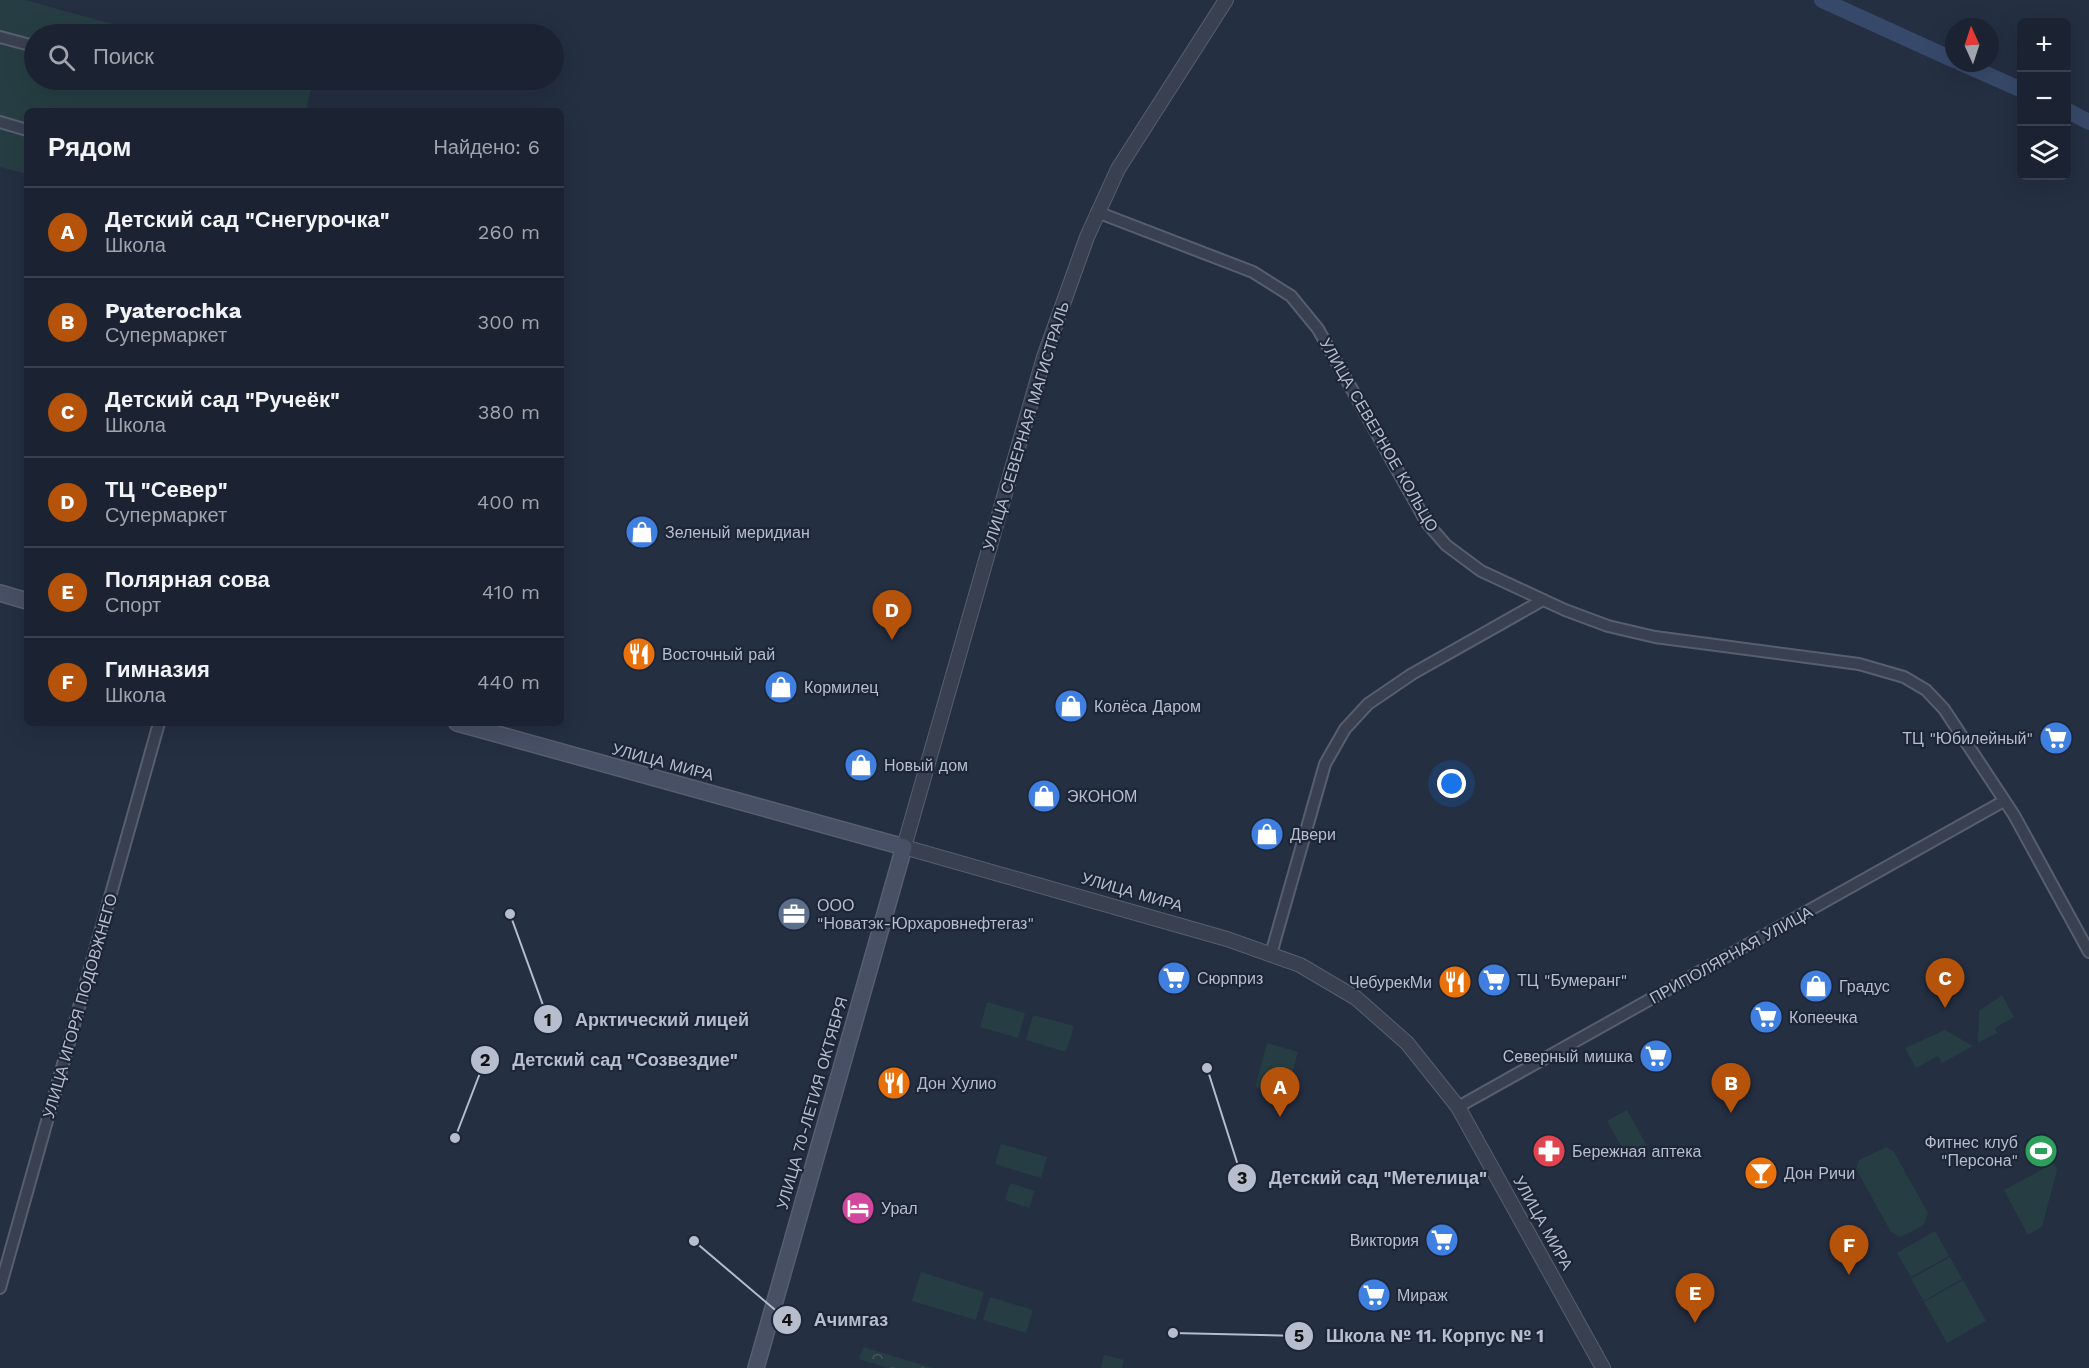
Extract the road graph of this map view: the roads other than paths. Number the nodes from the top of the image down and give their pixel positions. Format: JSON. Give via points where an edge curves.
{"nodes":[{"id":1,"x":1226,"y":0,"type":"edge"},
{"id":2,"x":0,"y":37,"type":"edge"},
{"id":3,"x":24,"y":43,"type":"edge"},
{"id":4,"x":0,"y":122,"type":"edge"},
{"id":5,"x":24,"y":129,"type":"edge"},
{"id":6,"x":1097,"y":212,"type":"junction"},
{"id":7,"x":0,"y":593,"type":"edge"},
{"id":8,"x":24,"y":600,"type":"edge"},
{"id":9,"x":1543,"y":600,"type":"junction"},
{"id":10,"x":158,"y":726,"type":"edge"},
{"id":11,"x":468,"y":726,"type":"edge"},
{"id":12,"x":2004,"y":801,"type":"junction"},
{"id":13,"x":904,"y":847,"type":"junction"},
{"id":14,"x":2089,"y":952,"type":"edge"},
{"id":15,"x":1271,"y":954,"type":"junction"},
{"id":16,"x":1458,"y":1107,"type":"junction"},
{"id":17,"x":0,"y":1288,"type":"edge"},
{"id":18,"x":756,"y":1368,"type":"edge"},
{"id":19,"x":1603,"y":1368,"type":"edge"}],
"edges":[{"from":1,"to":6,"type":"street","name":"УЛИЦА СЕВЕРНАЯ МАГИСТРАЛЬ","via":[[1136,137]]},
{"from":2,"to":3,"type":"street"},
{"from":4,"to":5,"type":"street"},
{"from":6,"to":9,"type":"street","name":"УЛИЦА СЕВЕРНОЕ КОЛЬЦО","via":[[1253,272],[1291,296],[1317,329],[1437,536],[1481,571]]},
{"from":6,"to":13,"type":"street","name":"УЛИЦА СЕВЕРНАЯ МАГИСТРАЛЬ","via":[[1041,366]]},
{"from":7,"to":8,"type":"main road"},
{"from":9,"to":12,"type":"street","name":"УЛИЦА СЕВЕРНОЕ КОЛЬЦО","via":[[1632,633],[1859,664],[1904,677],[1926,690],[1944,709]]},
{"from":9,"to":15,"type":"street","via":[[1412,674],[1368,704],[1345,729],[1325,764]]},
{"from":10,"to":17,"type":"street","name":"УЛИЦА ИГОРЯ ПОДОВЖНЕГО"},
{"from":11,"to":13,"type":"main road","name":"УЛИЦА МИРА"},
{"from":12,"to":14,"type":"street","name":"УЛИЦА СЕВЕРНОЕ КОЛЬЦО"},
{"from":12,"to":16,"type":"street","name":"ПРИПОЛЯРНАЯ УЛИЦА"},
{"from":13,"to":15,"type":"street","name":"УЛИЦА МИРА","via":[[1132,910]]},
{"from":13,"to":18,"type":"main road","name":"УЛИЦА 70-ЛЕТИЯ ОКТЯБРЯ"},
{"from":15,"to":16,"type":"street","name":"УЛИЦА МИРА","via":[[1321,976],[1369,1008],[1424,1062]]},
{"from":16,"to":19,"type":"street","name":"УЛИЦА МИРА"}]}
